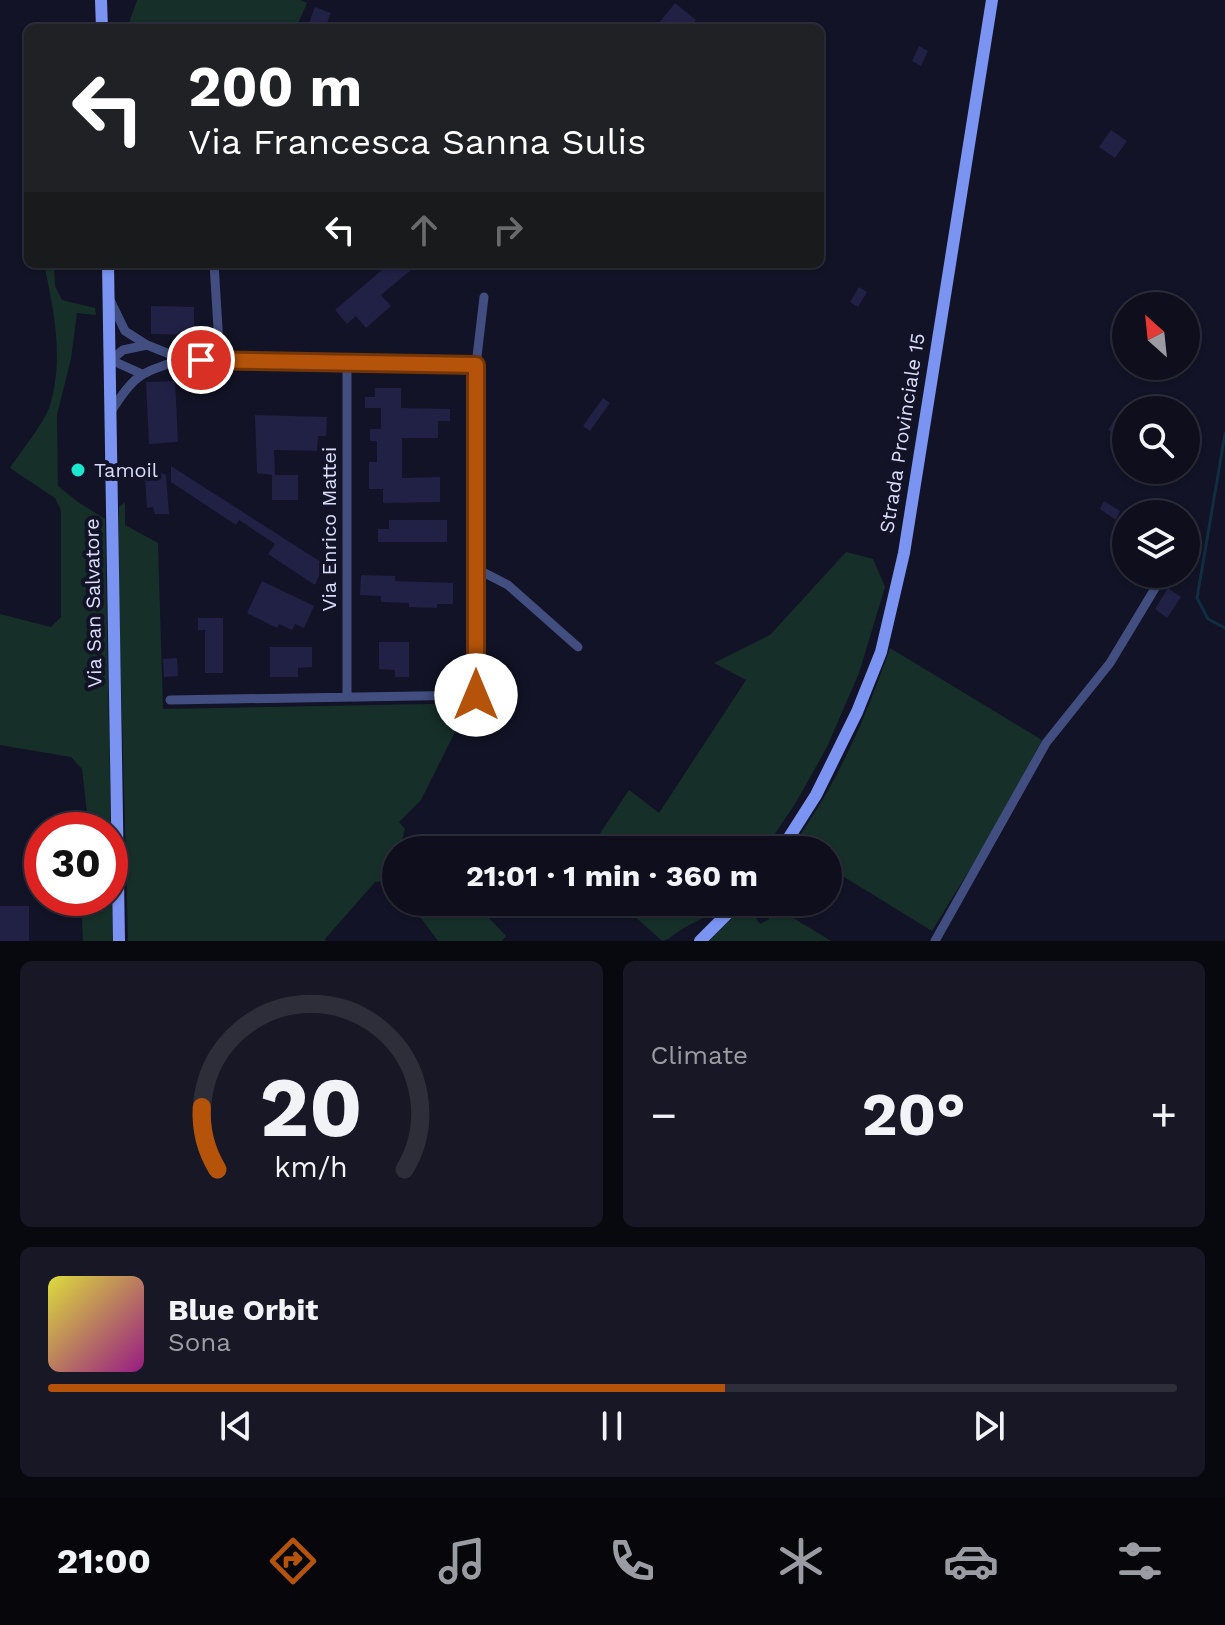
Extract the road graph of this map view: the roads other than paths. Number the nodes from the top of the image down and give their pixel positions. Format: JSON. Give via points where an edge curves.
{"nodes":[{"id":1,"x":101,"y":0,"type":"edge"},
{"id":2,"x":992,"y":0,"type":"edge"},
{"id":3,"x":102,"y":24,"type":"edge"},
{"id":4,"x":108,"y":268,"type":"edge"},
{"id":5,"x":214,"y":268,"type":"edge"},
{"id":6,"x":484,"y":297,"type":"dead end"},
{"id":7,"x":109,"y":298,"type":"junction"},
{"id":8,"x":147,"y":345,"type":"junction"},
{"id":9,"x":182,"y":359,"type":"junction"},
{"id":10,"x":111,"y":360,"type":"junction"},
{"id":11,"x":220,"y":360,"type":"junction"},
{"id":12,"x":347,"y":362,"type":"junction"},
{"id":13,"x":476,"y":365,"type":"junction"},
{"id":14,"x":142,"y":374,"type":"junction"},
{"id":15,"x":112,"y":410,"type":"junction"},
{"id":16,"x":475,"y":568,"type":"junction"},
{"id":17,"x":1155,"y":588,"type":"edge"},
{"id":18,"x":578,"y":647,"type":"dead end"},
{"id":19,"x":347,"y":697,"type":"junction"},
{"id":20,"x":170,"y":700,"type":"dead end"},
{"id":21,"x":790,"y":836,"type":"edge"},
{"id":22,"x":725,"y":916,"type":"edge"},
{"id":23,"x":119,"y":941,"type":"edge"},
{"id":24,"x":700,"y":941,"type":"edge"},
{"id":25,"x":935,"y":941,"type":"edge"}],
"edges":[{"from":1,"to":3,"type":"main road"},
{"from":2,"to":21,"type":"main road","name":"Strada Provinciale 15","via":[[904,553],[881,652],[816,795]]},
{"from":4,"to":7,"type":"main road","name":"Via San Salvatore"},
{"from":5,"to":11,"type":"street"},
{"from":6,"to":13,"type":"street"},
{"from":7,"to":8,"type":"street","via":[[125,331]]},
{"from":7,"to":10,"type":"main road","name":"Via San Salvatore"},
{"from":8,"to":9,"type":"street"},
{"from":8,"to":10,"type":"street","via":[[123,350]]},
{"from":9,"to":11,"type":"street"},
{"from":9,"to":14,"type":"street"},
{"from":10,"to":14,"type":"street"},
{"from":10,"to":15,"type":"main road","name":"Via San Salvatore"},
{"from":11,"to":12,"type":"street"},
{"from":12,"to":13,"type":"street"},
{"from":12,"to":19,"type":"street","name":"Via Enrico Mattei"},
{"from":13,"to":16,"type":"street"},
{"from":14,"to":15,"type":"street"},
{"from":15,"to":23,"type":"main road","name":"Via San Salvatore"},
{"from":16,"to":18,"type":"street","via":[[508,585]]},
{"from":16,"to":19,"type":"street","via":[[476,695]]},
{"from":17,"to":25,"type":"street","via":[[1110,663],[1046,743]]},
{"from":19,"to":20,"type":"street"},
{"from":22,"to":24,"type":"main road"}]}
